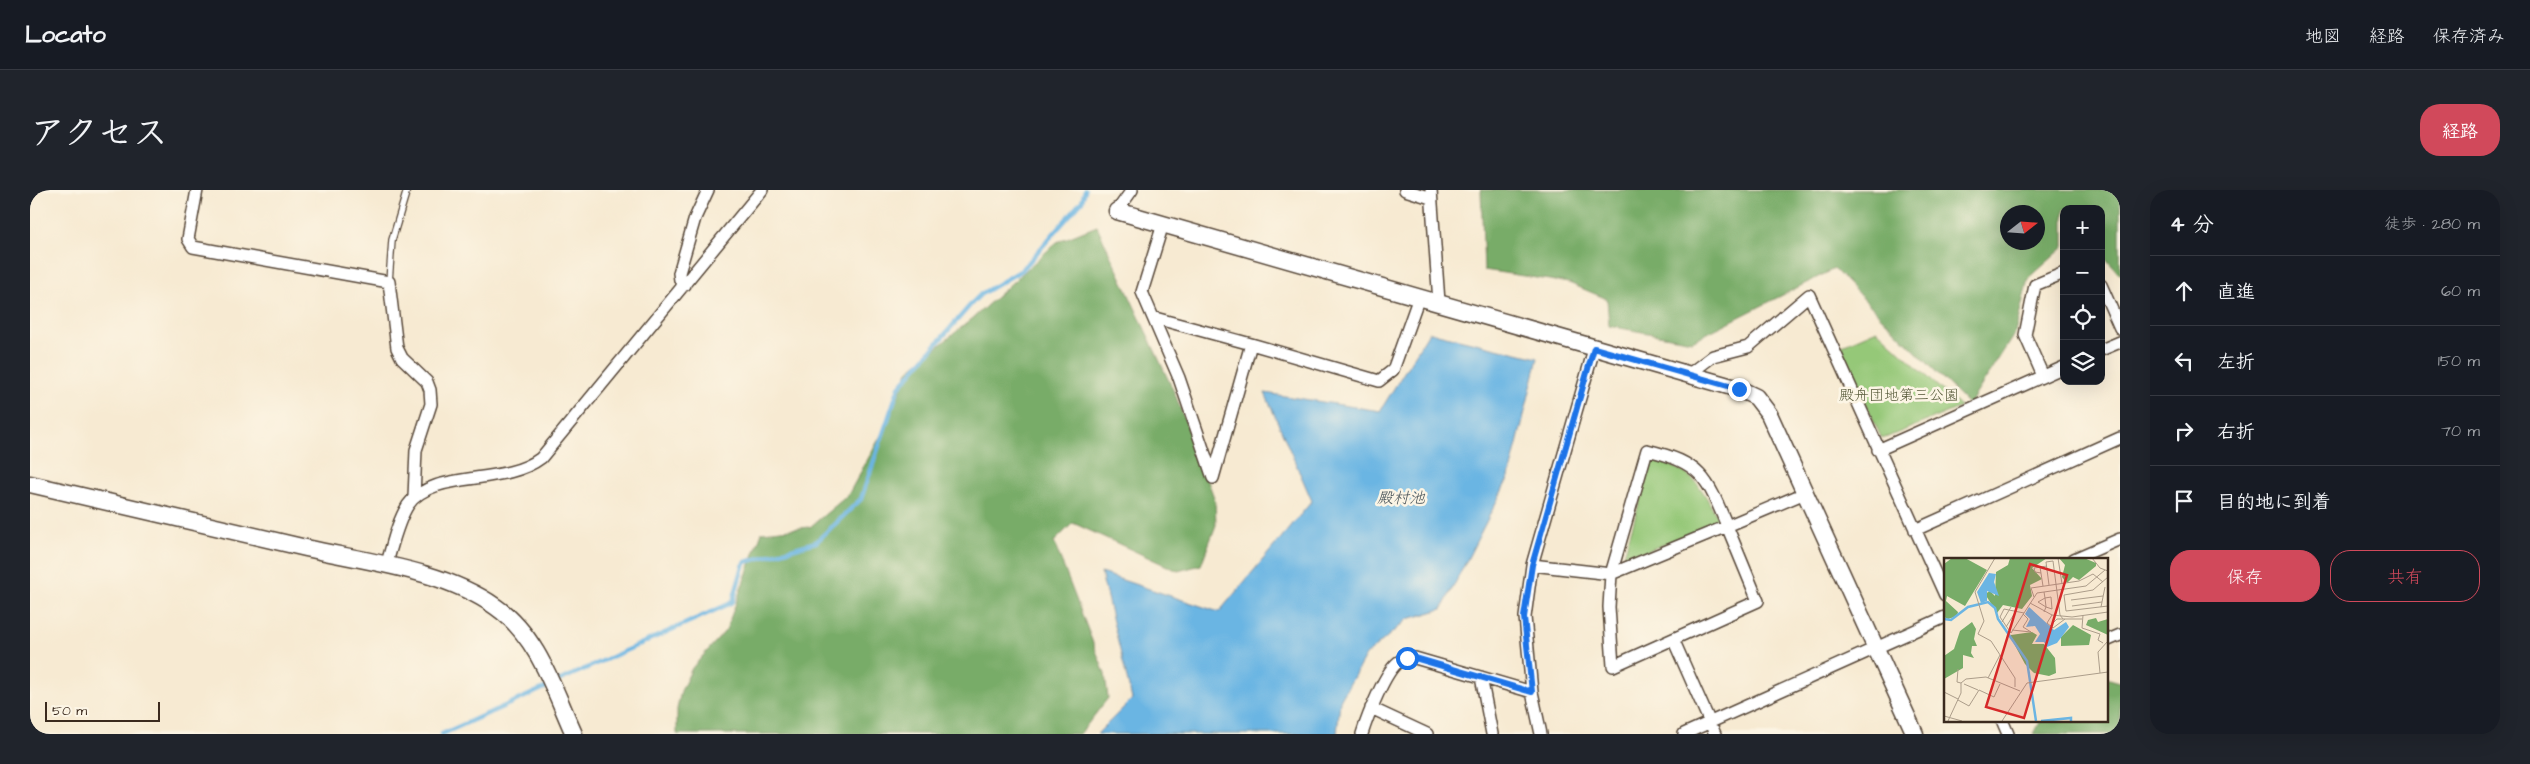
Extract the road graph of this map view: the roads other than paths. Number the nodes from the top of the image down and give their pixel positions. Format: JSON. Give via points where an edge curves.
{"nodes":[{"id":1,"x":197,"y":190,"type":"edge"},
{"id":2,"x":407,"y":190,"type":"edge"},
{"id":3,"x":708,"y":190,"type":"edge"},
{"id":4,"x":762,"y":190,"type":"edge"},
{"id":5,"x":1132,"y":190,"type":"edge"},
{"id":6,"x":1405,"y":190,"type":"edge"},
{"id":7,"x":1431,"y":194,"type":"edge"},
{"id":8,"x":1117,"y":211,"type":"joint"},
{"id":9,"x":1163,"y":224,"type":"junction"},
{"id":10,"x":2060,"y":275,"type":"edge"},
{"id":11,"x":389,"y":282,"type":"junction"},
{"id":12,"x":684,"y":285,"type":"junction"},
{"id":13,"x":2105,"y":294,"type":"edge"},
{"id":14,"x":1419,"y":297,"type":"junction"},
{"id":15,"x":1439,"y":302,"type":"junction"},
{"id":16,"x":1155,"y":318,"type":"junction"},
{"id":17,"x":2120,"y":328,"type":"edge"},
{"id":18,"x":2120,"y":342,"type":"edge"},
{"id":19,"x":1251,"y":344,"type":"junction"},
{"id":20,"x":1594,"y":348,"type":"junction"},
{"id":21,"x":2105,"y":348,"type":"edge"},
{"id":22,"x":2060,"y":369,"type":"edge"},
{"id":23,"x":1688,"y":375,"type":"junction"},
{"id":24,"x":2043,"y":376,"type":"junction"},
{"id":25,"x":2120,"y":438,"type":"edge"},
{"id":26,"x":1878,"y":450,"type":"junction"},
{"id":27,"x":30,"y":484,"type":"edge"},
{"id":28,"x":1805,"y":493,"type":"junction"},
{"id":29,"x":414,"y":497,"type":"junction"},
{"id":30,"x":1727,"y":526,"type":"junction"},
{"id":31,"x":1915,"y":530,"type":"junction"},
{"id":32,"x":2120,"y":539,"type":"edge"},
{"id":33,"x":2076,"y":558,"type":"edge"},
{"id":34,"x":1532,"y":565,"type":"junction"},
{"id":35,"x":386,"y":566,"type":"junction"},
{"id":36,"x":1611,"y":574,"type":"junction"},
{"id":37,"x":1944,"y":593,"type":"edge"},
{"id":38,"x":1944,"y":617,"type":"edge"},
{"id":39,"x":2120,"y":635,"type":"edge"},
{"id":40,"x":1673,"y":639,"type":"junction"},
{"id":41,"x":2108,"y":640,"type":"edge"},
{"id":42,"x":1876,"y":648,"type":"junction"},
{"id":43,"x":1481,"y":677,"type":"junction"},
{"id":44,"x":1532,"y":692,"type":"junction"},
{"id":45,"x":1371,"y":708,"type":"junction"},
{"id":46,"x":1710,"y":722,"type":"junction"},
{"id":47,"x":2003,"y":722,"type":"edge"},
{"id":48,"x":574,"y":734,"type":"edge"},
{"id":49,"x":1362,"y":734,"type":"edge"},
{"id":50,"x":1427,"y":734,"type":"edge"},
{"id":51,"x":1492,"y":734,"type":"edge"},
{"id":52,"x":1540,"y":734,"type":"edge"},
{"id":53,"x":1684,"y":734,"type":"edge"},
{"id":54,"x":1715,"y":734,"type":"edge"},
{"id":55,"x":1915,"y":734,"type":"edge"},
{"id":56,"x":2008,"y":734,"type":"edge"}],
"edges":[{"from":1,"to":11,"type":"street","via":[[188,239],[193,248]]},
{"from":2,"to":11,"type":"lane","via":[[392,240]]},
{"from":3,"to":12,"type":"street","via":[[695,218],[679,273]]},
{"from":4,"to":12,"type":"street"},
{"from":5,"to":8,"type":"street"},
{"from":6,"to":7,"type":"street"},
{"from":7,"to":15,"type":"street"},
{"from":8,"to":9,"type":"street"},
{"from":9,"to":14,"type":"street"},
{"from":9,"to":16,"type":"street","via":[[1142,292]]},
{"from":10,"to":24,"type":"street","via":[[2035,284],[2025,334]]},
{"from":11,"to":29,"type":"street","via":[[397,348],[402,358],[427,382],[430,390],[431,404],[416,450]]},
{"from":12,"to":29,"type":"street","via":[[550,449],[532,465],[492,478],[447,482]]},
{"from":13,"to":17,"type":"street"},
{"from":14,"to":15,"type":"street"},
{"from":14,"to":19,"type":"street","via":[[1393,370],[1380,381]]},
{"from":15,"to":20,"type":"street"},
{"from":16,"to":19,"type":"street"},
{"from":16,"to":19,"type":"street","via":[[1213,478]]},
{"from":18,"to":21,"type":"street"},
{"from":20,"to":23,"type":"street"},
{"from":20,"to":34,"type":"street"},
{"from":22,"to":24,"type":"street"},
{"from":23,"to":26,"type":"street","via":[[1713,356],[1748,347],[1809,295]]},
{"from":23,"to":28,"type":"street","via":[[1756,397],[1769,414]]},
{"from":24,"to":26,"type":"street"},
{"from":25,"to":31,"type":"street"},
{"from":26,"to":31,"type":"street"},
{"from":27,"to":35,"type":"street"},
{"from":28,"to":30,"type":"street"},
{"from":28,"to":42,"type":"street"},
{"from":29,"to":35,"type":"street","via":[[407,507]]},
{"from":30,"to":36,"type":"street"},
{"from":30,"to":36,"type":"street","via":[[1710,485],[1698,470],[1647,450]]},
{"from":30,"to":40,"type":"street","via":[[1758,601]]},
{"from":31,"to":37,"type":"street"},
{"from":32,"to":33,"type":"street"},
{"from":34,"to":36,"type":"street"},
{"from":34,"to":44,"type":"street","via":[[1524,617]]},
{"from":35,"to":48,"type":"street","via":[[448,581],[497,608],[523,633],[536,652]]},
{"from":36,"to":40,"type":"street","via":[[1609,607],[1614,666]]},
{"from":38,"to":42,"type":"street"},
{"from":39,"to":41,"type":"street"},
{"from":40,"to":46,"type":"street"},
{"from":42,"to":46,"type":"street"},
{"from":42,"to":55,"type":"street"},
{"from":43,"to":44,"type":"street"},
{"from":43,"to":45,"type":"street","via":[[1407,658],[1392,667]]},
{"from":43,"to":51,"type":"street"},
{"from":44,"to":52,"type":"street"},
{"from":45,"to":49,"type":"street"},
{"from":45,"to":50,"type":"street"},
{"from":46,"to":53,"type":"street"},
{"from":46,"to":54,"type":"street"},
{"from":47,"to":56,"type":"street"}]}
